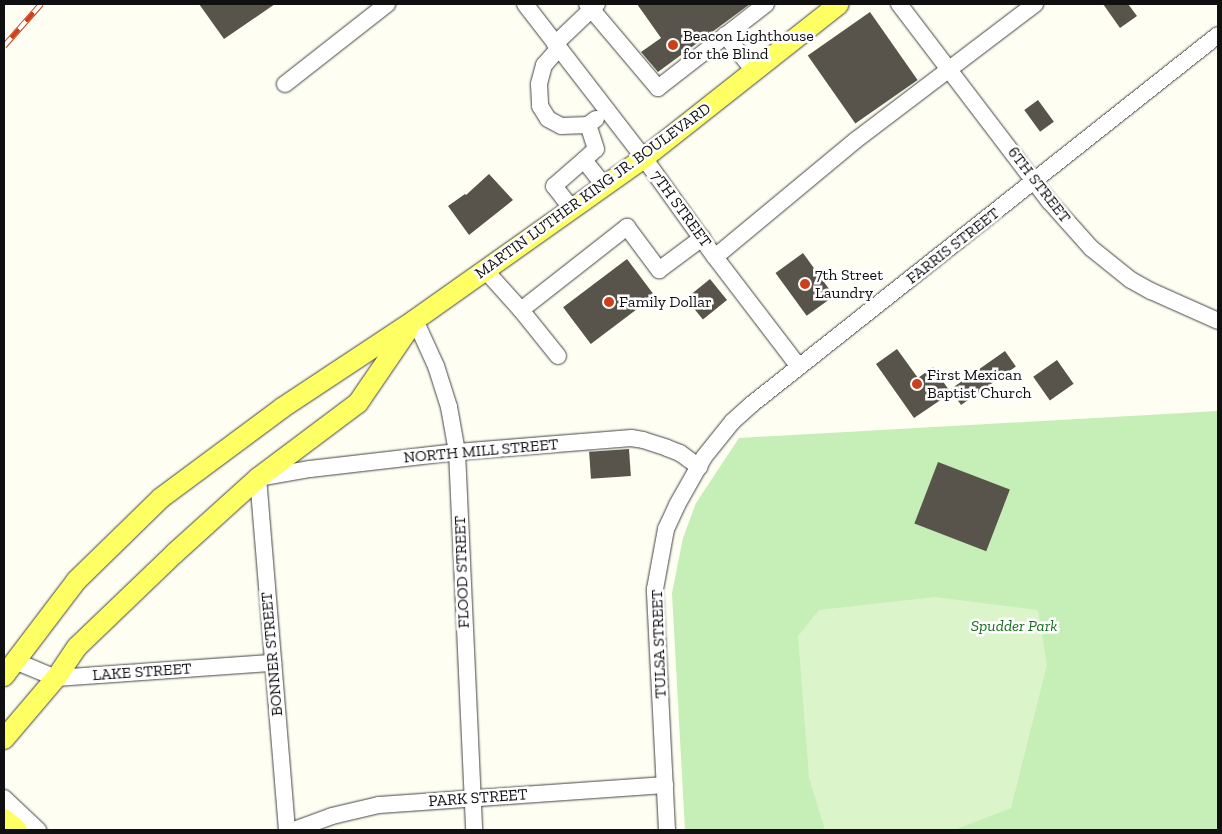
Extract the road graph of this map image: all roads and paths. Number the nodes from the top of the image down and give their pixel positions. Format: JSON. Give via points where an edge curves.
{"nodes":[{"id":1,"x":387,"y":4,"type":"edge"},
{"id":2,"x":525,"y":4,"type":"edge"},
{"id":3,"x":766,"y":4,"type":"edge"},
{"id":4,"x":839,"y":4,"type":"edge"},
{"id":5,"x":899,"y":4,"type":"edge"},
{"id":6,"x":1035,"y":4,"type":"edge"},
{"id":7,"x":592,"y":6,"type":"edge"},
{"id":8,"x":725,"y":35,"type":"junction"},
{"id":9,"x":1218,"y":35,"type":"edge"},
{"id":10,"x":557,"y":46,"type":"junction"},
{"id":11,"x":950,"y":70,"type":"junction"},
{"id":12,"x":754,"y":71,"type":"junction"},
{"id":13,"x":284,"y":84,"type":"dead end"},
{"id":14,"x":606,"y":110,"type":"junction"},
{"id":15,"x":588,"y":125,"type":"junction"},
{"id":16,"x":644,"y":158,"type":"junction"},
{"id":17,"x":584,"y":160,"type":"junction"},
{"id":18,"x":1035,"y":182,"type":"junction"},
{"id":19,"x":604,"y":186,"type":"junction"},
{"id":20,"x":572,"y":209,"type":"junction"},
{"id":21,"x":702,"y":238,"type":"junction"},
{"id":22,"x":715,"y":257,"type":"junction"},
{"id":23,"x":485,"y":270,"type":"junction"},
{"id":24,"x":521,"y":310,"type":"junction"},
{"id":25,"x":415,"y":320,"type":"junction"},
{"id":26,"x":1218,"y":322,"type":"edge"},
{"id":27,"x":558,"y":356,"type":"dead end"},
{"id":28,"x":800,"y":367,"type":"junction"},
{"id":29,"x":457,"y":452,"type":"junction"},
{"id":30,"x":699,"y":467,"type":"junction"},
{"id":31,"x":258,"y":478,"type":"junction"},
{"id":32,"x":273,"y":663,"type":"junction"},
{"id":33,"x":8,"y":670,"type":"edge"},
{"id":34,"x":56,"y":678,"type":"junction"},
{"id":35,"x":4,"y":739,"type":"edge"},
{"id":36,"x":665,"y":785,"type":"junction"},
{"id":37,"x":4,"y":798,"type":"edge"},
{"id":38,"x":472,"y":799,"type":"junction"},
{"id":39,"x":4,"y":818,"type":"edge"},
{"id":40,"x":17,"y":830,"type":"edge"},
{"id":41,"x":38,"y":830,"type":"edge"},
{"id":42,"x":286,"y":830,"type":"edge"},
{"id":43,"x":294,"y":830,"type":"edge"},
{"id":44,"x":474,"y":830,"type":"edge"},
{"id":45,"x":667,"y":830,"type":"edge"}],
"edges":[{"from":1,"to":13,"type":"street"},
{"from":2,"to":10,"type":"street","name":"7TH STREET"},
{"from":3,"to":8,"type":"street"},
{"from":4,"to":12,"type":"main road","name":"MARTIN LUTHER KING JR. BOULEVARD"},
{"from":5,"to":11,"type":"street","name":"6TH STREET"},
{"from":6,"to":11,"type":"street"},
{"from":7,"to":8,"type":"street","via":[[658,88]]},
{"from":7,"to":10,"type":"street"},
{"from":8,"to":12,"type":"street"},
{"from":9,"to":18,"type":"street","name":"FARRIS STREET"},
{"from":10,"to":14,"type":"street","name":"7TH STREET"},
{"from":10,"to":15,"type":"street","via":[[544,65],[539,84],[540,106],[548,119],[561,126]]},
{"from":11,"to":18,"type":"street","name":"6TH STREET"},
{"from":11,"to":22,"type":"street","via":[[856,140]]},
{"from":12,"to":16,"type":"main road","name":"MARTIN LUTHER KING JR. BOULEVARD"},
{"from":14,"to":15,"type":"street"},
{"from":14,"to":16,"type":"street","name":"7TH STREET"},
{"from":15,"to":17,"type":"street","via":[[596,149]]},
{"from":16,"to":19,"type":"main road","name":"MARTIN LUTHER KING JR. BOULEVARD"},
{"from":16,"to":21,"type":"street","name":"7TH STREET"},
{"from":17,"to":19,"type":"street"},
{"from":17,"to":20,"type":"street","via":[[554,186]]},
{"from":18,"to":26,"type":"street","name":"6TH STREET","via":[[1066,221],[1108,263],[1151,291]]},
{"from":18,"to":28,"type":"street","name":"FARRIS STREET"},
{"from":19,"to":20,"type":"main road","name":"MARTIN LUTHER KING JR. BOULEVARD"},
{"from":20,"to":23,"type":"main road","name":"MARTIN LUTHER KING JR. BOULEVARD"},
{"from":21,"to":22,"type":"street","name":"7TH STREET"},
{"from":21,"to":24,"type":"street","via":[[659,270],[627,227]]},
{"from":22,"to":28,"type":"street","name":"7TH STREET"},
{"from":23,"to":24,"type":"street"},
{"from":23,"to":25,"type":"main road","name":"MARTIN LUTHER KING JR. BOULEVARD"},
{"from":24,"to":27,"type":"street"},
{"from":25,"to":29,"type":"street","name":"FLOOD STREET","via":[[436,366],[449,407]]},
{"from":25,"to":31,"type":"main road","name":"MARTIN LUTHER KING JR. BOULEVARD","via":[[358,403]]},
{"from":25,"to":33,"type":"main road","name":"MARTIN LUTHER KING JR. BOULEVARD","via":[[282,408],[161,498],[76,581]]},
{"from":28,"to":30,"type":"street","name":"FARRIS STREET","via":[[732,422]]},
{"from":29,"to":30,"type":"street","name":"NORTH MILL STREET","via":[[631,438],[680,453]]},
{"from":29,"to":31,"type":"street","name":"NORTH MILL STREET"},
{"from":29,"to":38,"type":"street","name":"FLOOD STREET"},
{"from":30,"to":36,"type":"street","name":"TULSA STREET","via":[[666,530],[655,589]]},
{"from":31,"to":32,"type":"street","name":"BONNER STREET"},
{"from":31,"to":34,"type":"main road","name":"MARTIN LUTHER KING JR. BOULEVARD","via":[[77,647]]},
{"from":32,"to":34,"type":"street","name":"LAKE STREET"},
{"from":32,"to":42,"type":"street","name":"BONNER STREET"},
{"from":33,"to":34,"type":"street","name":"LAKE STREET"},
{"from":34,"to":35,"type":"main road","name":"MARTIN LUTHER KING JR. BOULEVARD"},
{"from":36,"to":38,"type":"street","name":"PARK STREET"},
{"from":36,"to":45,"type":"street","name":"TULSA STREET"},
{"from":37,"to":41,"type":"street"},
{"from":38,"to":43,"type":"street","name":"PARK STREET","via":[[379,805],[332,816]]},
{"from":38,"to":44,"type":"street","name":"FLOOD STREET"},
{"from":39,"to":40,"type":"main road"}]}
